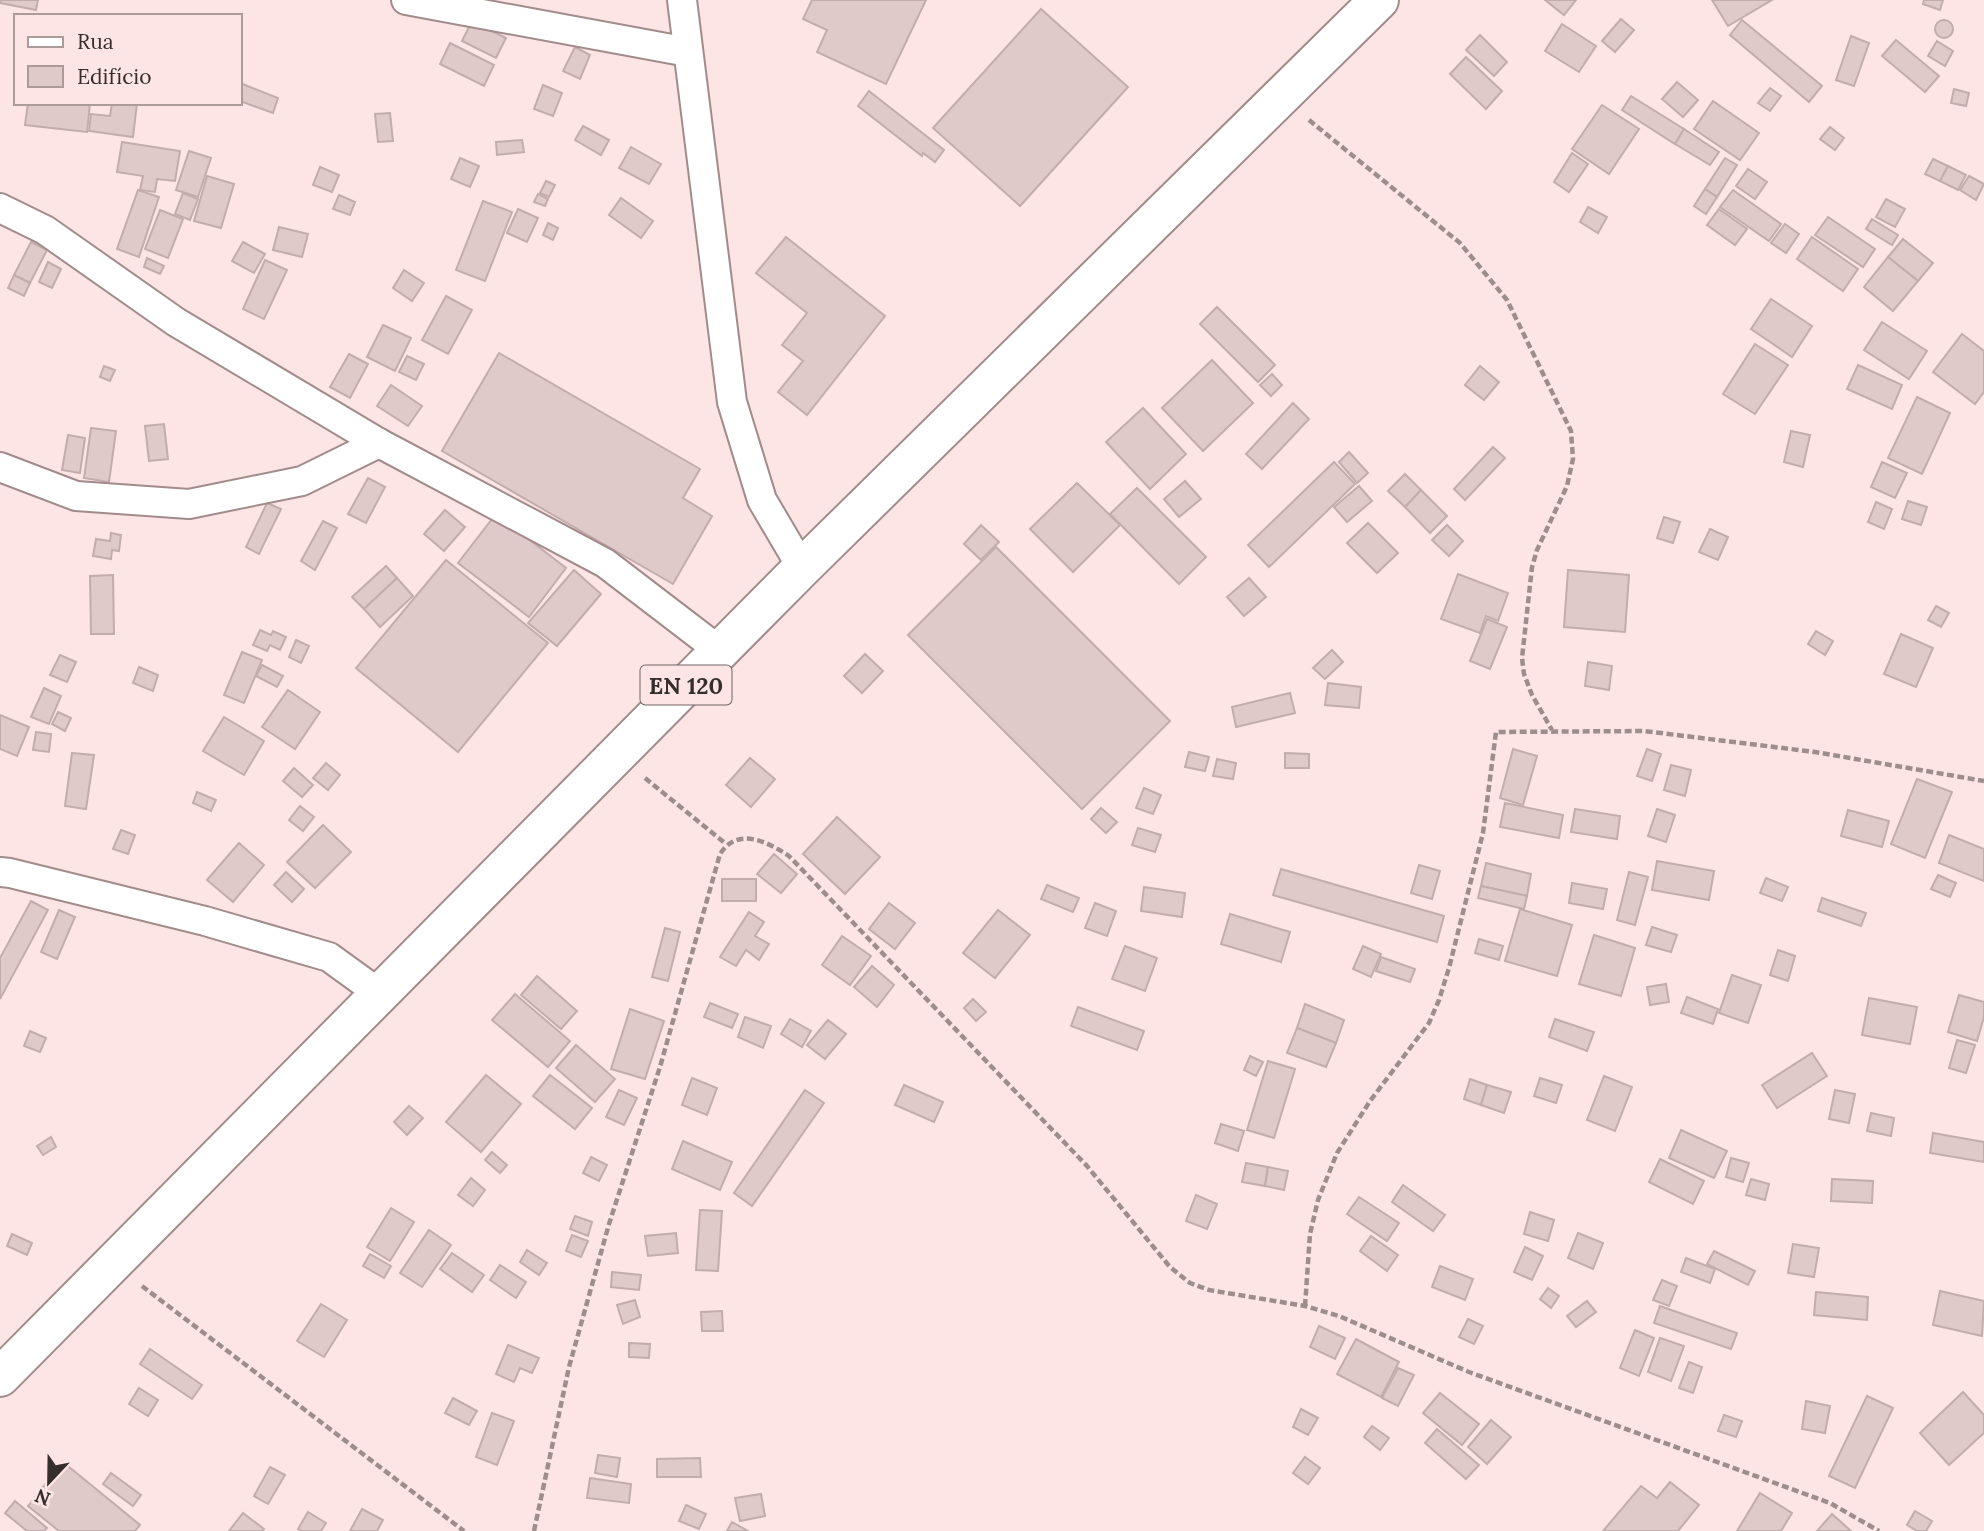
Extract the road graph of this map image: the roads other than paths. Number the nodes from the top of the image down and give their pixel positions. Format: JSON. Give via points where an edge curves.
{"nodes":[{"id":1,"x":406,"y":0,"type":"edge"},
{"id":2,"x":682,"y":0,"type":"edge"},
{"id":3,"x":1380,"y":0,"type":"edge"},
{"id":4,"x":688,"y":52,"type":"junction"},
{"id":5,"x":0,"y":208,"type":"edge"},
{"id":6,"x":379,"y":443,"type":"junction"},
{"id":7,"x":0,"y":467,"type":"edge"},
{"id":8,"x":802,"y":568,"type":"junction"},
{"id":9,"x":720,"y":651,"type":"junction"},
{"id":10,"x":0,"y":872,"type":"edge"},
{"id":11,"x":380,"y":994,"type":"junction"},
{"id":12,"x":0,"y":1377,"type":"edge"}],
"edges":[{"from":1,"to":4,"type":"street"},
{"from":2,"to":4,"type":"street"},
{"from":3,"to":8,"type":"main road","number":"EN 120"},
{"from":4,"to":8,"type":"street","via":[[732,402],[762,500]]},
{"from":5,"to":6,"type":"street","via":[[45,230],[176,322]]},
{"from":6,"to":7,"type":"street","via":[[302,481],[189,504],[76,496]]},
{"from":6,"to":9,"type":"street","via":[[605,563]]},
{"from":8,"to":9,"type":"main road","number":"EN 120"},
{"from":9,"to":11,"type":"main road","number":"EN 120"},
{"from":10,"to":11,"type":"street","via":[[205,921],[329,957]]},
{"from":11,"to":12,"type":"main road","number":"EN 120"}]}
